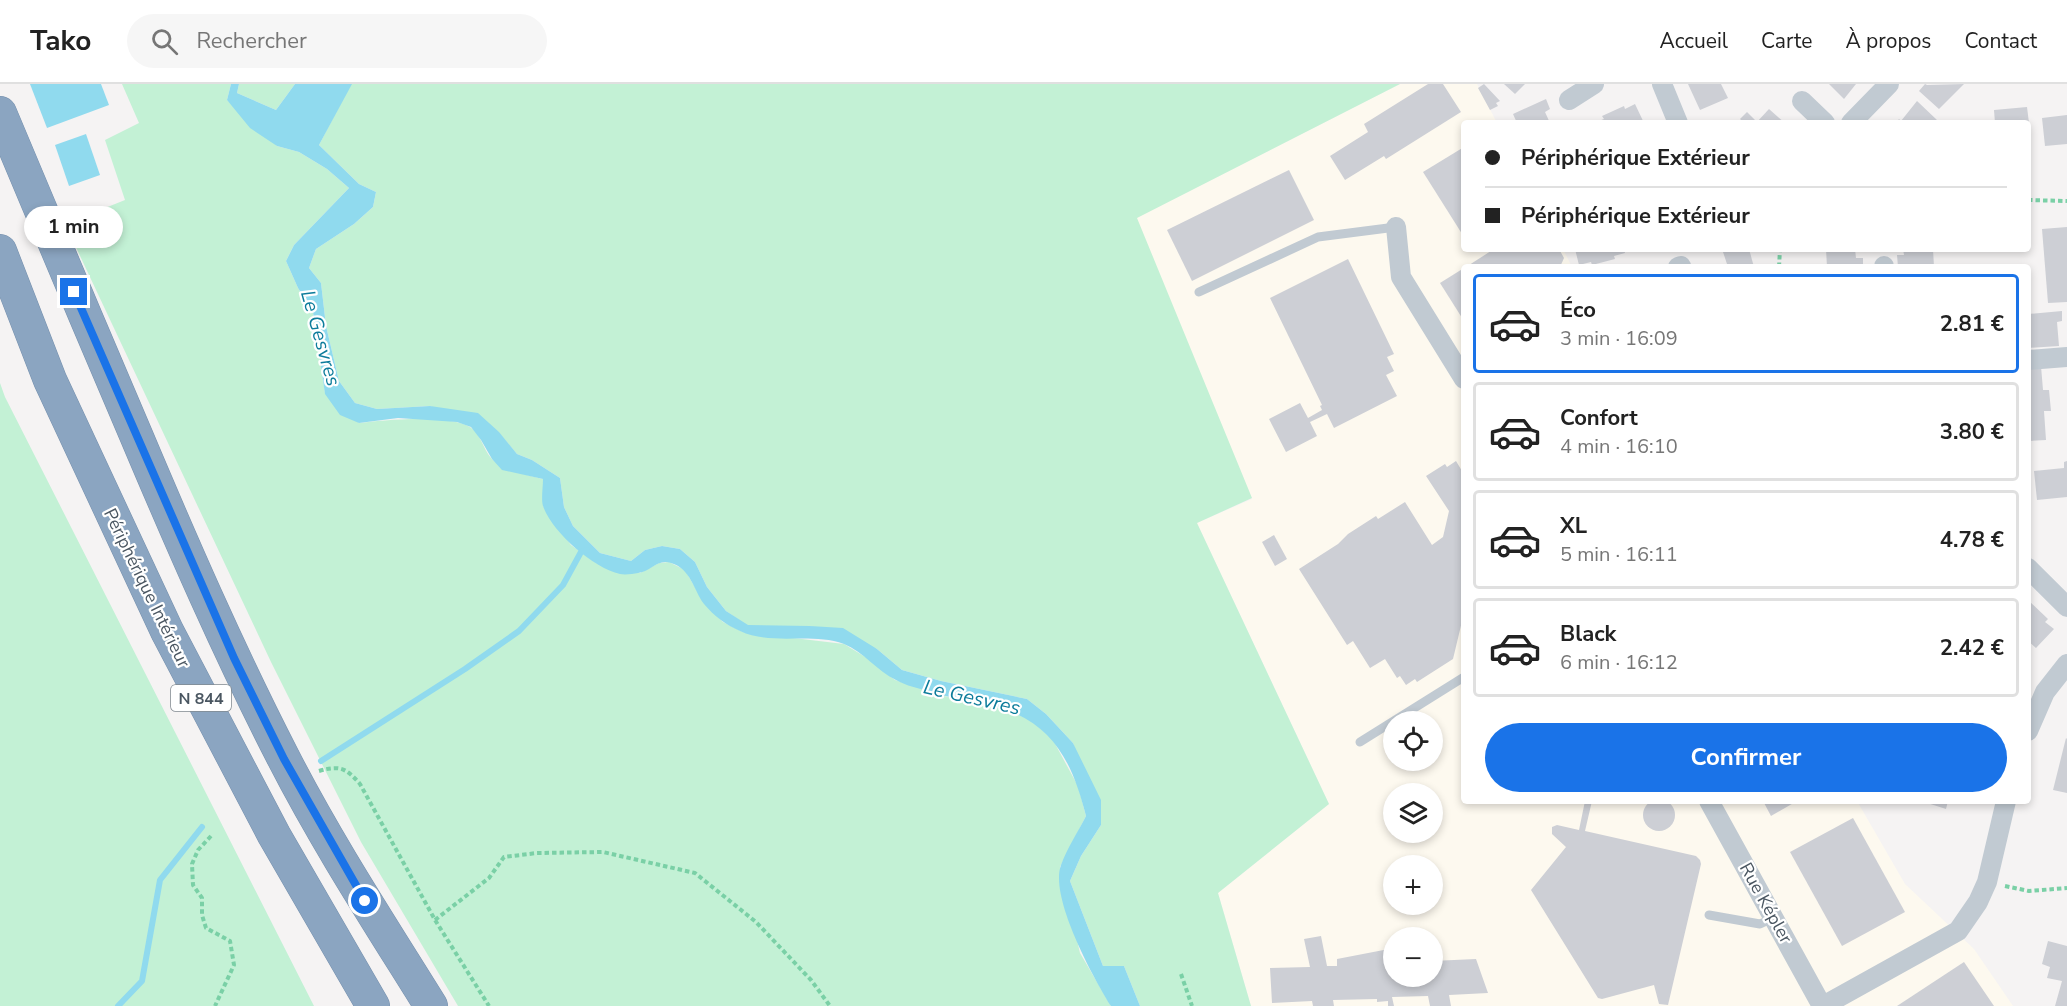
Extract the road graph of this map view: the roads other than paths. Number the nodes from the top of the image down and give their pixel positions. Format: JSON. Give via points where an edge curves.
{"nodes":[{"id":1,"x":1594,"y":84,"type":"edge"},
{"id":2,"x":1662,"y":84,"type":"edge"},
{"id":3,"x":1888,"y":84,"type":"edge"},
{"id":4,"x":1569,"y":100,"type":"dead end"},
{"id":5,"x":1802,"y":100,"type":"dead end"},
{"id":6,"x":0,"y":113,"type":"edge"},
{"id":7,"x":1677,"y":120,"type":"edge"},
{"id":8,"x":1822,"y":120,"type":"edge"},
{"id":9,"x":1854,"y":120,"type":"edge"},
{"id":10,"x":1396,"y":227,"type":"joint"},
{"id":11,"x":0,"y":251,"type":"edge"},
{"id":12,"x":1199,"y":292,"type":"dead end"},
{"id":13,"x":0,"y":295,"type":"edge"},
{"id":14,"x":2067,"y":357,"type":"edge"},
{"id":15,"x":2031,"y":360,"type":"edge"},
{"id":16,"x":1461,"y":374,"type":"edge"},
{"id":17,"x":50,"y":380,"type":"junction"},
{"id":18,"x":2031,"y":571,"type":"edge"},
{"id":19,"x":2067,"y":607,"type":"edge"},
{"id":20,"x":2067,"y":664,"type":"edge"},
{"id":21,"x":1461,"y":679,"type":"edge"},
{"id":22,"x":2031,"y":724,"type":"edge"},
{"id":23,"x":1360,"y":742,"type":"dead end"},
{"id":24,"x":1711,"y":804,"type":"edge"},
{"id":25,"x":2005,"y":804,"type":"edge"},
{"id":26,"x":1708,"y":915,"type":"dead end"},
{"id":27,"x":1773,"y":918,"type":"junction"},
{"id":28,"x":373,"y":1006,"type":"edge"},
{"id":29,"x":431,"y":1006,"type":"edge"},
{"id":30,"x":1822,"y":1006,"type":"edge"}],
"edges":[{"from":1,"to":4,"type":"street"},
{"from":2,"to":7,"type":"street"},
{"from":3,"to":9,"type":"street"},
{"from":5,"to":8,"type":"street"},
{"from":6,"to":29,"type":"highway","number":"N 844","via":[[65,273],[234,658],[341,861]]},
{"from":10,"to":12,"type":"lane","via":[[1318,237]]},
{"from":10,"to":16,"type":"street","via":[[1401,277]]},
{"from":11,"to":17,"type":"highway","name":"Périphérique Intérieur","number":"N 844"},
{"from":13,"to":17,"type":"highway"},
{"from":14,"to":15,"type":"street"},
{"from":17,"to":28,"type":"highway","name":"Périphérique Intérieur","number":"N 844","via":[[166,631],[219,734]]},
{"from":18,"to":19,"type":"street"},
{"from":20,"to":22,"type":"street","via":[[2045,692]]},
{"from":21,"to":23,"type":"lane"},
{"from":24,"to":27,"type":"street","name":"Rue Képler"},
{"from":25,"to":30,"type":"street","via":[[1987,882],[1958,931]]},
{"from":26,"to":27,"type":"lane","via":[[1760,924]]},
{"from":27,"to":30,"type":"street","name":"Rue Képler"}]}
